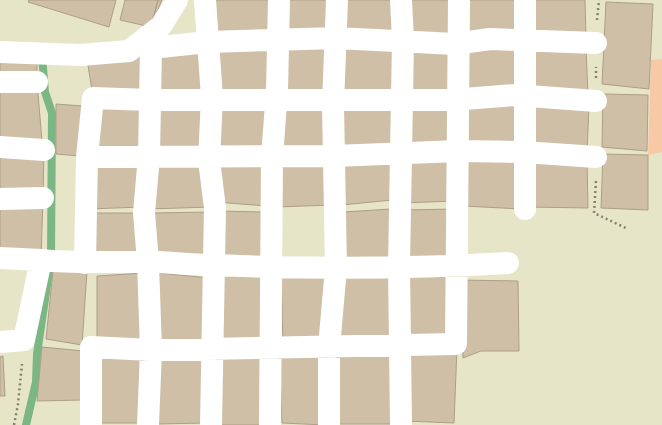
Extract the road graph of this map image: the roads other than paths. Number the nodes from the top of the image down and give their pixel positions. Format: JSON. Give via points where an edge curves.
{"nodes":[{"id":1,"x":177,"y":0,"type":"edge"},
{"id":2,"x":205,"y":0,"type":"edge"},
{"id":3,"x":279,"y":0,"type":"edge"},
{"id":4,"x":337,"y":0,"type":"edge"},
{"id":5,"x":401,"y":0,"type":"edge"},
{"id":6,"x":459,"y":0,"type":"edge"},
{"id":7,"x":525,"y":0,"type":"edge"},
{"id":8,"x":336,"y":38,"type":"junction"},
{"id":9,"x":278,"y":39,"type":"junction"},
{"id":10,"x":403,"y":40,"type":"junction"},
{"id":11,"x":525,"y":40,"type":"junction"},
{"id":12,"x":208,"y":42,"type":"junction"},
{"id":13,"x":596,"y":43,"type":"dead end"},
{"id":14,"x":458,"y":44,"type":"junction"},
{"id":15,"x":0,"y":52,"type":"edge"},
{"id":16,"x":0,"y":82,"type":"edge"},
{"id":17,"x":37,"y":82,"type":"dead end"},
{"id":18,"x":525,"y":96,"type":"junction"},
{"id":19,"x":458,"y":99,"type":"junction"},
{"id":20,"x":150,"y":100,"type":"junction"},
{"id":21,"x":212,"y":100,"type":"junction"},
{"id":22,"x":276,"y":100,"type":"junction"},
{"id":23,"x":333,"y":100,"type":"junction"},
{"id":24,"x":402,"y":100,"type":"junction"},
{"id":25,"x":596,"y":101,"type":"dead end"},
{"id":26,"x":0,"y":147,"type":"edge"},
{"id":27,"x":44,"y":150,"type":"dead end"},
{"id":28,"x":458,"y":151,"type":"junction"},
{"id":29,"x":524,"y":152,"type":"junction"},
{"id":30,"x":401,"y":153,"type":"junction"},
{"id":31,"x":209,"y":155,"type":"junction"},
{"id":32,"x":149,"y":156,"type":"junction"},
{"id":33,"x":334,"y":156,"type":"junction"},
{"id":34,"x":87,"y":157,"type":"junction"},
{"id":35,"x":272,"y":157,"type":"junction"},
{"id":36,"x":596,"y":157,"type":"dead end"},
{"id":37,"x":43,"y":198,"type":"dead end"},
{"id":38,"x":0,"y":199,"type":"edge"},
{"id":39,"x":525,"y":209,"type":"dead end"},
{"id":40,"x":0,"y":258,"type":"edge"},
{"id":41,"x":41,"y":260,"type":"junction"},
{"id":42,"x":148,"y":262,"type":"junction"},
{"id":43,"x":85,"y":263,"type":"junction"},
{"id":44,"x":508,"y":263,"type":"dead end"},
{"id":45,"x":214,"y":265,"type":"junction"},
{"id":46,"x":272,"y":266,"type":"junction"},
{"id":47,"x":458,"y":266,"type":"junction"},
{"id":48,"x":399,"y":267,"type":"junction"},
{"id":49,"x":336,"y":268,"type":"junction"},
{"id":50,"x":0,"y":342,"type":"edge"},
{"id":51,"x":401,"y":345,"type":"junction"},
{"id":52,"x":329,"y":347,"type":"junction"},
{"id":53,"x":212,"y":348,"type":"junction"},
{"id":54,"x":271,"y":348,"type":"junction"},
{"id":55,"x":151,"y":350,"type":"junction"},
{"id":56,"x":91,"y":425,"type":"edge"},
{"id":57,"x":148,"y":425,"type":"edge"},
{"id":58,"x":211,"y":425,"type":"edge"},
{"id":59,"x":270,"y":425,"type":"edge"},
{"id":60,"x":329,"y":425,"type":"edge"},
{"id":61,"x":402,"y":425,"type":"edge"}],
"edges":[{"from":1,"to":15,"type":"street","via":[[161,26],[129,51],[81,55]]},
{"from":2,"to":12,"type":"street"},
{"from":3,"to":9,"type":"street"},
{"from":4,"to":8,"type":"street"},
{"from":5,"to":10,"type":"street"},
{"from":6,"to":14,"type":"street"},
{"from":7,"to":11,"type":"street"},
{"from":8,"to":9,"type":"street"},
{"from":8,"to":10,"type":"street"},
{"from":8,"to":23,"type":"street"},
{"from":9,"to":12,"type":"street"},
{"from":9,"to":22,"type":"street"},
{"from":10,"to":14,"type":"street"},
{"from":10,"to":24,"type":"street"},
{"from":11,"to":13,"type":"street"},
{"from":11,"to":14,"type":"street","via":[[490,40]]},
{"from":11,"to":18,"type":"street"},
{"from":12,"to":20,"type":"street","via":[[151,48]]},
{"from":12,"to":21,"type":"street"},
{"from":14,"to":19,"type":"street"},
{"from":16,"to":17,"type":"street"},
{"from":18,"to":19,"type":"street"},
{"from":18,"to":25,"type":"street"},
{"from":18,"to":29,"type":"street"},
{"from":19,"to":24,"type":"street"},
{"from":19,"to":28,"type":"street"},
{"from":20,"to":21,"type":"street"},
{"from":20,"to":32,"type":"street"},
{"from":20,"to":34,"type":"street","via":[[93,98]]},
{"from":21,"to":22,"type":"street"},
{"from":21,"to":31,"type":"street"},
{"from":22,"to":23,"type":"street"},
{"from":22,"to":35,"type":"street"},
{"from":23,"to":24,"type":"street"},
{"from":23,"to":33,"type":"street"},
{"from":24,"to":30,"type":"street"},
{"from":26,"to":27,"type":"street"},
{"from":28,"to":29,"type":"street"},
{"from":28,"to":30,"type":"street"},
{"from":28,"to":47,"type":"street"},
{"from":29,"to":36,"type":"street"},
{"from":29,"to":39,"type":"street"},
{"from":30,"to":33,"type":"street"},
{"from":30,"to":48,"type":"street"},
{"from":31,"to":32,"type":"street"},
{"from":31,"to":35,"type":"street"},
{"from":31,"to":45,"type":"street","via":[[215,208]]},
{"from":32,"to":34,"type":"street"},
{"from":32,"to":42,"type":"street","via":[[144,213]]},
{"from":33,"to":35,"type":"street"},
{"from":33,"to":49,"type":"street"},
{"from":34,"to":43,"type":"street"},
{"from":35,"to":46,"type":"street"},
{"from":37,"to":38,"type":"street"},
{"from":40,"to":41,"type":"street"},
{"from":41,"to":43,"type":"street"},
{"from":41,"to":50,"type":"street","via":[[24,340]]},
{"from":42,"to":43,"type":"street"},
{"from":42,"to":45,"type":"street"},
{"from":42,"to":55,"type":"street"},
{"from":44,"to":47,"type":"street"},
{"from":45,"to":46,"type":"street"},
{"from":45,"to":53,"type":"street"},
{"from":46,"to":49,"type":"street"},
{"from":46,"to":54,"type":"street"},
{"from":47,"to":48,"type":"street"},
{"from":47,"to":51,"type":"street","via":[[456,344]]},
{"from":48,"to":49,"type":"street"},
{"from":48,"to":51,"type":"street"},
{"from":49,"to":52,"type":"street"},
{"from":51,"to":52,"type":"street"},
{"from":51,"to":61,"type":"street"},
{"from":52,"to":54,"type":"street"},
{"from":52,"to":60,"type":"street"},
{"from":53,"to":54,"type":"street"},
{"from":53,"to":55,"type":"street"},
{"from":53,"to":58,"type":"street"},
{"from":54,"to":59,"type":"street"},
{"from":55,"to":56,"type":"street","via":[[91,347]]},
{"from":55,"to":57,"type":"street"}]}
